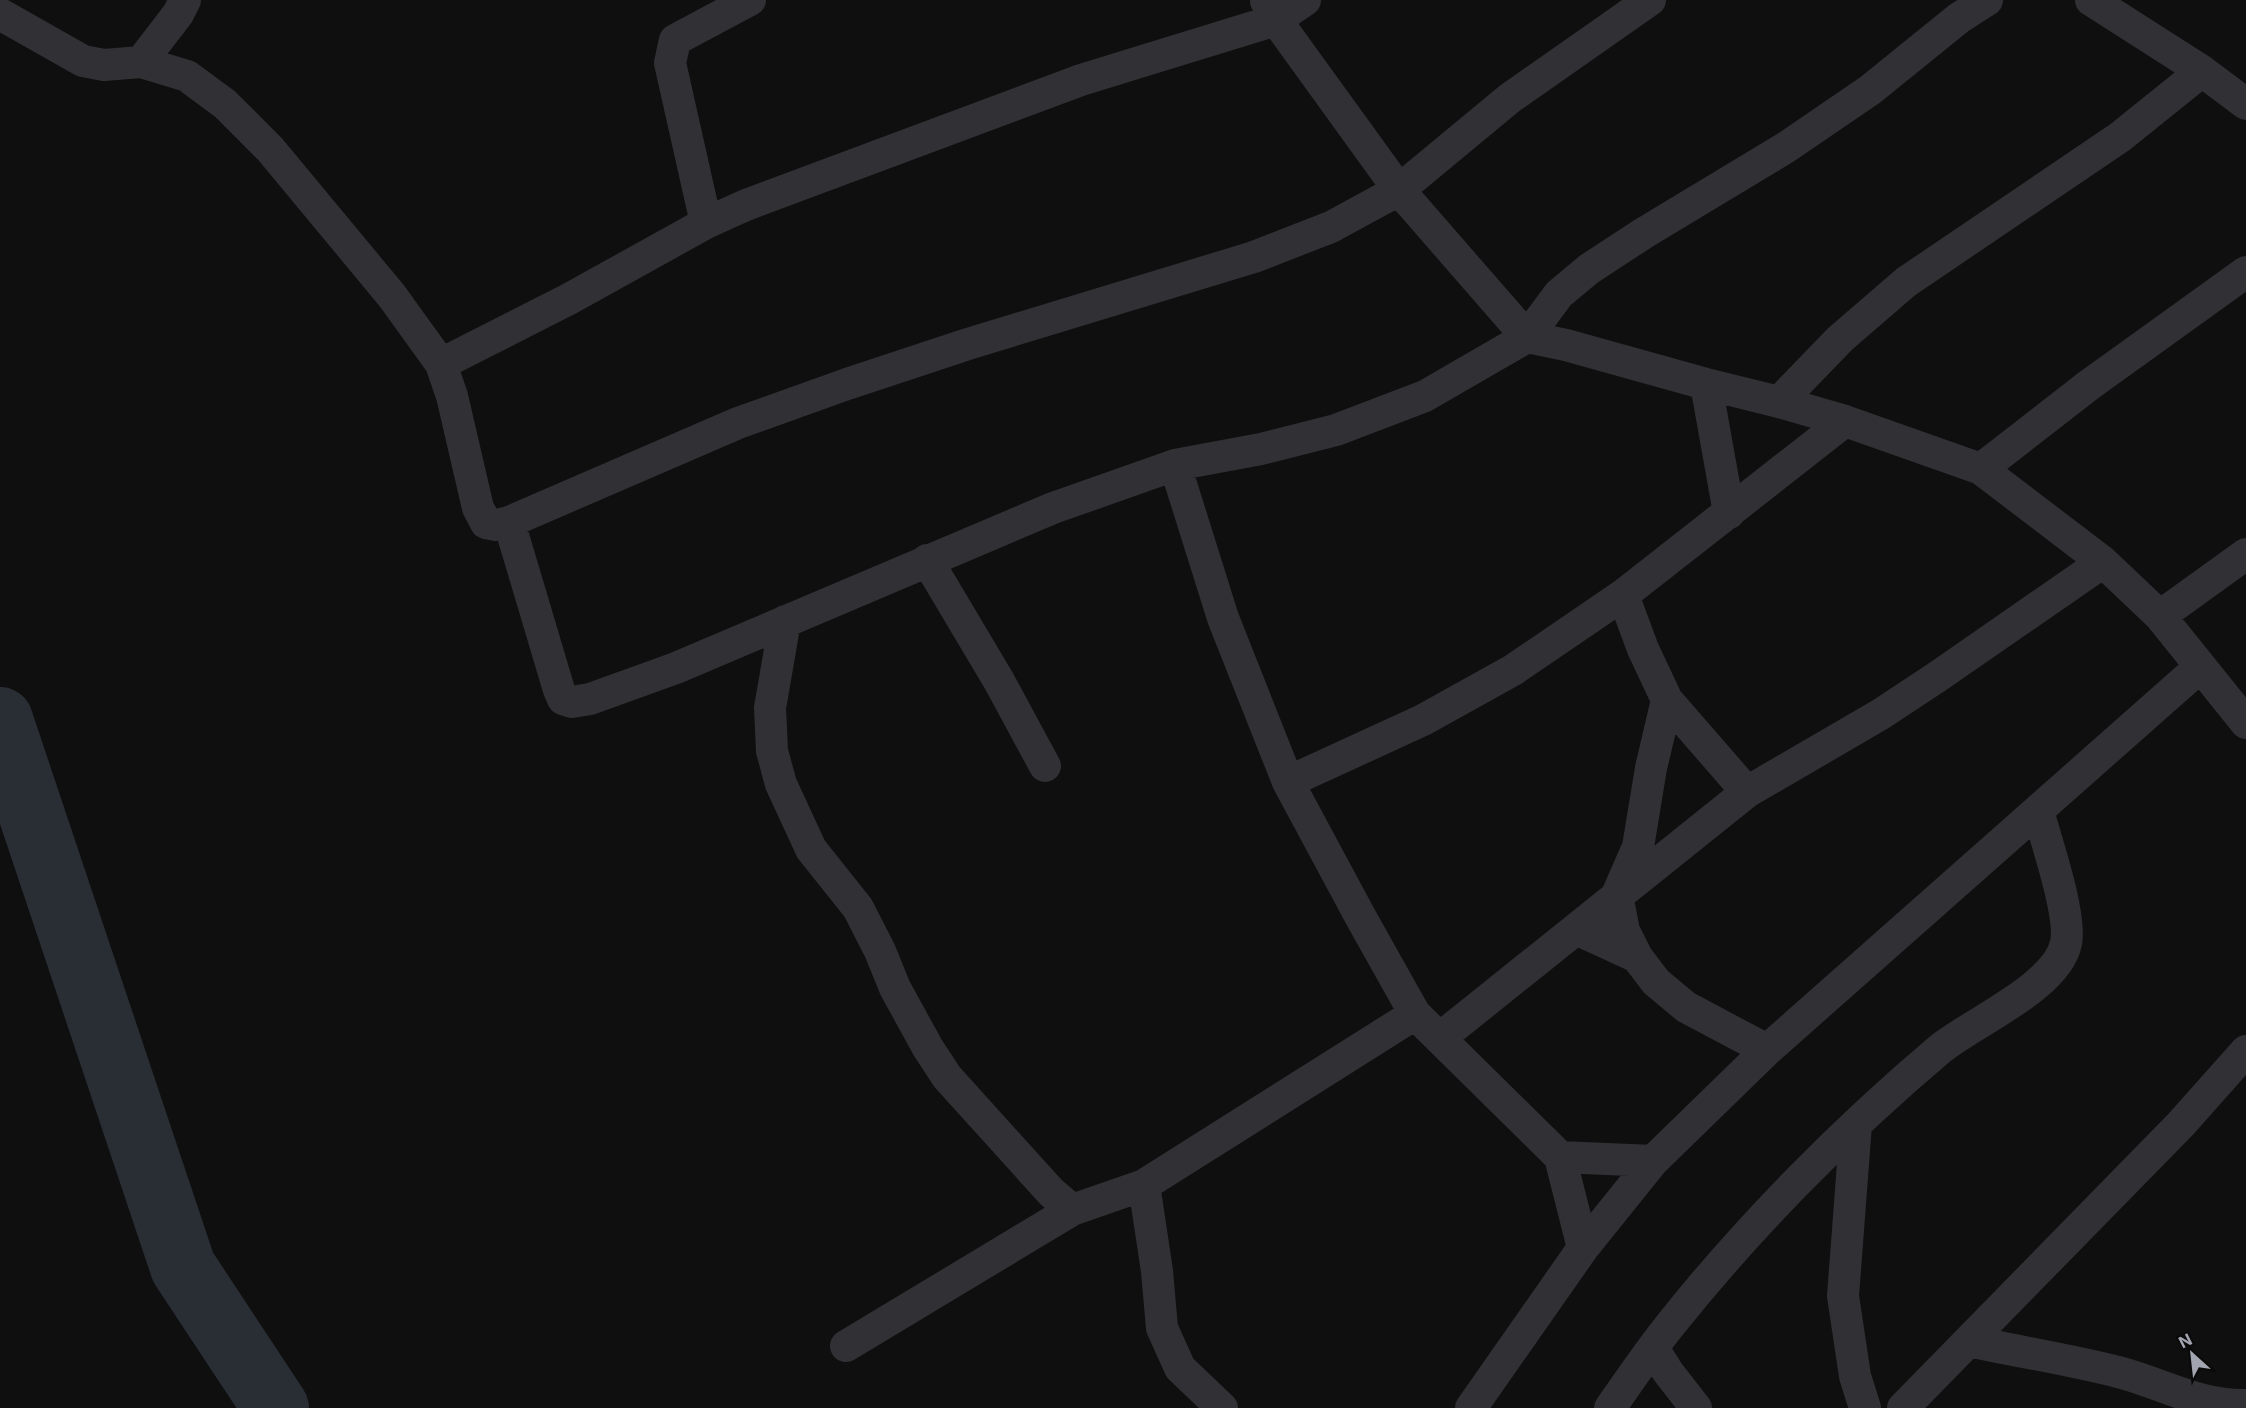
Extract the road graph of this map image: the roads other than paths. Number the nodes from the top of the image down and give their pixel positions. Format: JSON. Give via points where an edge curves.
{"nodes":[{"id":1,"x":186,"y":0,"type":"edge"},
{"id":2,"x":1305,"y":0,"type":"edge"},
{"id":3,"x":1650,"y":0,"type":"edge"},
{"id":4,"x":1987,"y":0,"type":"edge"},
{"id":5,"x":2091,"y":0,"type":"edge"},
{"id":6,"x":741,"y":2,"type":"edge"},
{"id":7,"x":1271,"y":10,"type":"edge"},
{"id":8,"x":0,"y":14,"type":"edge"},
{"id":9,"x":141,"y":62,"type":"junction"},
{"id":10,"x":2202,"y":70,"type":"junction"},
{"id":11,"x":2246,"y":104,"type":"edge"},
{"id":12,"x":1399,"y":190,"type":"junction"},
{"id":13,"x":706,"y":223,"type":"junction"},
{"id":14,"x":2246,"y":272,"type":"edge"},
{"id":15,"x":1527,"y":338,"type":"junction"},
{"id":16,"x":441,"y":364,"type":"junction"},
{"id":17,"x":1706,"y":384,"type":"junction"},
{"id":18,"x":1779,"y":402,"type":"junction"},
{"id":19,"x":1845,"y":421,"type":"junction"},
{"id":20,"x":1175,"y":465,"type":"junction"},
{"id":21,"x":1981,"y":469,"type":"junction"},
{"id":22,"x":1729,"y":513,"type":"junction"},
{"id":23,"x":509,"y":522,"type":"junction"},
{"id":24,"x":2246,"y":554,"type":"edge"},
{"id":25,"x":927,"y":560,"type":"junction"},
{"id":26,"x":2103,"y":562,"type":"junction"},
{"id":27,"x":1623,"y":595,"type":"junction"},
{"id":28,"x":2160,"y":616,"type":"junction"},
{"id":29,"x":785,"y":621,"type":"junction"},
{"id":30,"x":2200,"y":667,"type":"junction"},
{"id":31,"x":1667,"y":700,"type":"junction"},
{"id":32,"x":2246,"y":723,"type":"edge"},
{"id":33,"x":1045,"y":766,"type":"dead end"},
{"id":34,"x":1288,"y":782,"type":"junction"},
{"id":35,"x":1747,"y":792,"type":"junction"},
{"id":36,"x":2038,"y":811,"type":"junction"},
{"id":37,"x":1617,"y":895,"type":"junction"},
{"id":38,"x":1576,"y":929,"type":"junction"},
{"id":39,"x":1637,"y":957,"type":"junction"},
{"id":40,"x":1414,"y":1014,"type":"junction"},
{"id":41,"x":1440,"y":1038,"type":"junction"},
{"id":42,"x":1767,"y":1050,"type":"junction"},
{"id":43,"x":2246,"y":1051,"type":"edge"},
{"id":44,"x":1856,"y":1124,"type":"junction"},
{"id":45,"x":1560,"y":1157,"type":"junction"},
{"id":46,"x":1653,"y":1161,"type":"junction"},
{"id":47,"x":1144,"y":1185,"type":"junction"},
{"id":48,"x":1072,"y":1210,"type":"junction"},
{"id":49,"x":1583,"y":1248,"type":"junction"},
{"id":50,"x":1969,"y":1341,"type":"junction"},
{"id":51,"x":846,"y":1346,"type":"dead end"},
{"id":52,"x":1653,"y":1348,"type":"junction"},
{"id":53,"x":2246,"y":1405,"type":"edge"},
{"id":54,"x":1222,"y":1408,"type":"edge"},
{"id":55,"x":1471,"y":1408,"type":"edge"},
{"id":56,"x":1610,"y":1408,"type":"edge"},
{"id":57,"x":1696,"y":1408,"type":"edge"},
{"id":58,"x":1865,"y":1408,"type":"edge"},
{"id":59,"x":1903,"y":1408,"type":"edge"}],
"edges":[{"from":1,"to":9,"type":"street"},
{"from":2,"to":7,"type":"street"},
{"from":3,"to":12,"type":"street","via":[[1510,98]]},
{"from":4,"to":15,"type":"street","via":[[1785,148],[1590,269],[1559,294]]},
{"from":5,"to":10,"type":"street"},
{"from":6,"to":13,"type":"street","via":[[675,39],[670,63]]},
{"from":7,"to":12,"type":"street"},
{"from":7,"to":13,"type":"street","via":[[842,168]]},
{"from":8,"to":9,"type":"street","via":[[83,61],[104,65]]},
{"from":9,"to":16,"type":"street","via":[[187,76],[233,111],[270,149],[392,296]]},
{"from":10,"to":11,"type":"street"},
{"from":10,"to":18,"type":"street","via":[[2120,137],[1906,282],[1840,339]]},
{"from":12,"to":15,"type":"street"},
{"from":12,"to":23,"type":"street","via":[[1331,227],[1254,257],[968,344],[738,423]]},
{"from":13,"to":16,"type":"street","via":[[570,299]]},
{"from":14,"to":21,"type":"street"},
{"from":15,"to":17,"type":"street"},
{"from":15,"to":20,"type":"street","via":[[1425,396],[1336,430]]},
{"from":16,"to":23,"type":"street","via":[[478,508],[486,523]]},
{"from":17,"to":18,"type":"street"},
{"from":17,"to":22,"type":"street"},
{"from":18,"to":19,"type":"street"},
{"from":19,"to":21,"type":"street"},
{"from":19,"to":22,"type":"street"},
{"from":20,"to":25,"type":"street","via":[[1053,508]]},
{"from":20,"to":34,"type":"street","via":[[1222,618]]},
{"from":21,"to":26,"type":"street"},
{"from":22,"to":27,"type":"street"},
{"from":23,"to":29,"type":"street","via":[[563,699],[590,699],[676,668]]},
{"from":24,"to":28,"type":"street"},
{"from":25,"to":29,"type":"street"},
{"from":25,"to":33,"type":"street"},
{"from":26,"to":28,"type":"street"},
{"from":26,"to":35,"type":"street","via":[[1928,684]]},
{"from":27,"to":31,"type":"street"},
{"from":27,"to":34,"type":"street","via":[[1513,670],[1424,720]]},
{"from":28,"to":30,"type":"street"},
{"from":29,"to":48,"type":"street","via":[[770,708],[772,751],[781,784],[811,849],[858,908],[899,996],[947,1077]]},
{"from":30,"to":32,"type":"street"},
{"from":30,"to":36,"type":"street"},
{"from":31,"to":35,"type":"street"},
{"from":31,"to":37,"type":"street","via":[[1638,847]]},
{"from":34,"to":40,"type":"street"},
{"from":35,"to":37,"type":"street"},
{"from":36,"to":42,"type":"street"},
{"from":36,"to":44,"type":"street","via":[[2065,915],[2066,943],[2056,965],[2037,984],[1942,1048]]},
{"from":37,"to":38,"type":"street"},
{"from":37,"to":39,"type":"street","via":[[1624,931]]},
{"from":38,"to":39,"type":"street"},
{"from":38,"to":41,"type":"street"},
{"from":39,"to":42,"type":"street","via":[[1656,982],[1686,1007]]},
{"from":40,"to":41,"type":"street"},
{"from":40,"to":47,"type":"street"},
{"from":41,"to":45,"type":"street"},
{"from":42,"to":46,"type":"street"},
{"from":43,"to":50,"type":"street","via":[[2181,1124]]},
{"from":44,"to":52,"type":"street","via":[[1740,1242]]},
{"from":44,"to":58,"type":"street","via":[[1843,1296],[1855,1376]]},
{"from":45,"to":46,"type":"street"},
{"from":45,"to":49,"type":"street"},
{"from":46,"to":49,"type":"street"},
{"from":47,"to":48,"type":"street"},
{"from":47,"to":54,"type":"street","via":[[1162,1328],[1180,1368]]},
{"from":48,"to":51,"type":"street"},
{"from":49,"to":55,"type":"street"},
{"from":50,"to":53,"type":"street","via":[[2122,1373],[2204,1402]]},
{"from":50,"to":59,"type":"street"},
{"from":52,"to":56,"type":"street"},
{"from":52,"to":57,"type":"street"}]}
